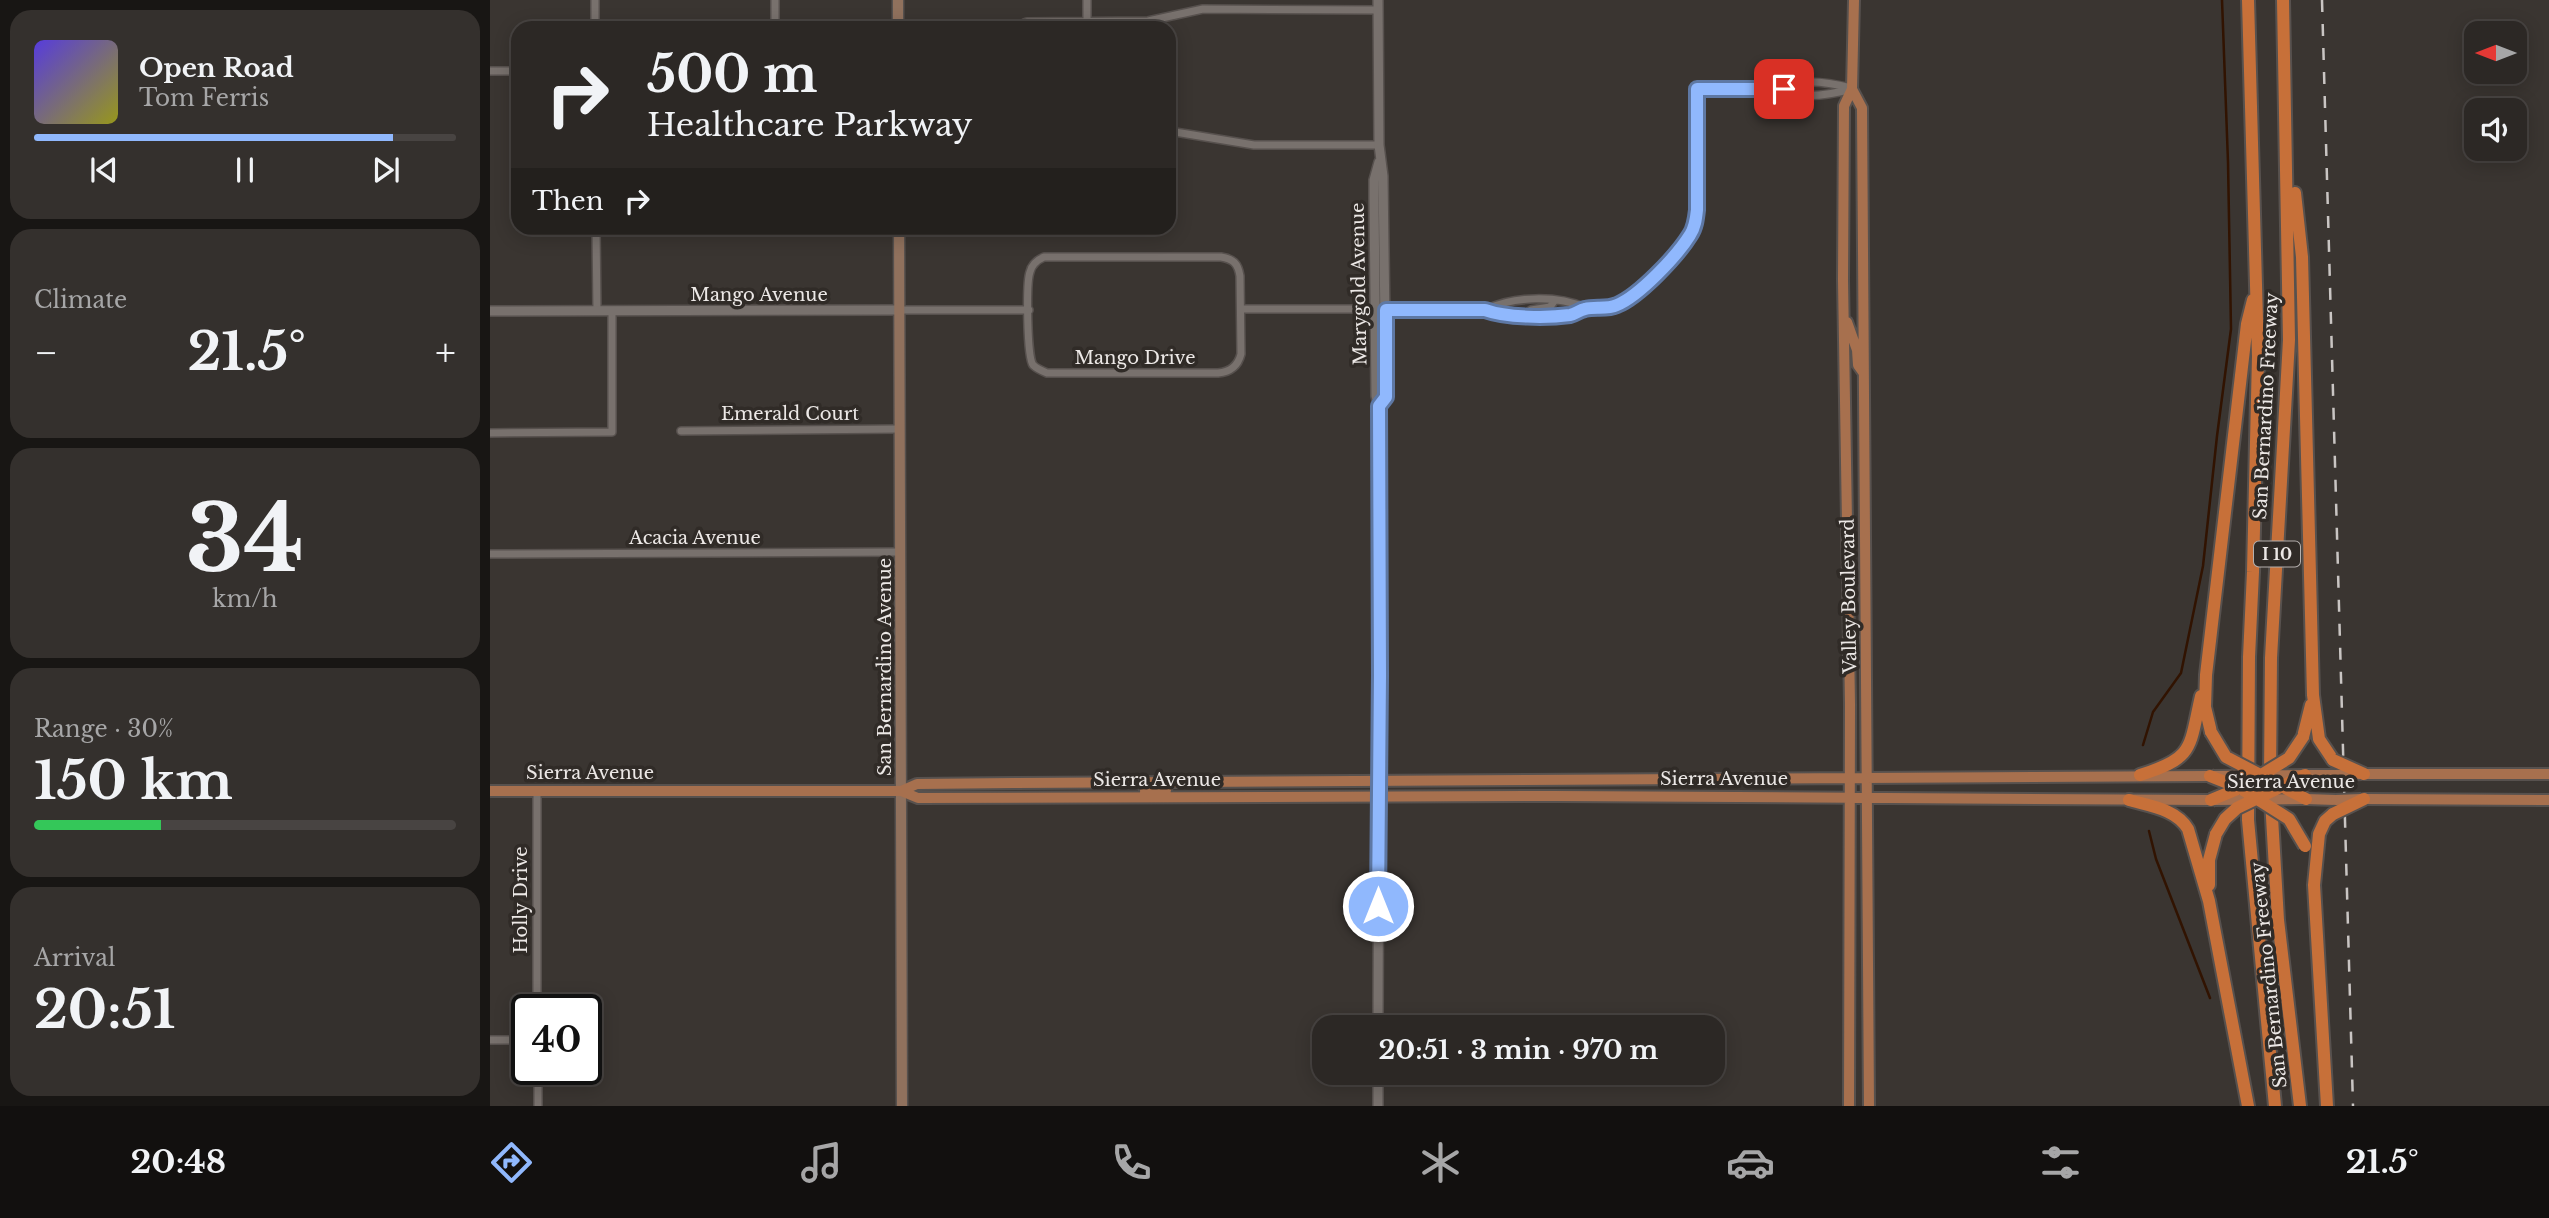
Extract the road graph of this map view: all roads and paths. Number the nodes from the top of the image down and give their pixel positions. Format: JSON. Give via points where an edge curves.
{"nodes":[{"id":1,"x":595,"y":0,"type":"edge"},
{"id":2,"x":775,"y":0,"type":"edge"},
{"id":3,"x":898,"y":0,"type":"edge"},
{"id":4,"x":1087,"y":0,"type":"edge"},
{"id":5,"x":1854,"y":0,"type":"edge"},
{"id":6,"x":2249,"y":0,"type":"edge"},
{"id":7,"x":2283,"y":0,"type":"edge"},
{"id":8,"x":1378,"y":5,"type":"edge"},
{"id":9,"x":595,"y":21,"type":"edge"},
{"id":10,"x":775,"y":21,"type":"edge"},
{"id":11,"x":898,"y":21,"type":"edge"},
{"id":12,"x":1087,"y":21,"type":"edge"},
{"id":13,"x":1154,"y":21,"type":"edge"},
{"id":14,"x":490,"y":71,"type":"edge"},
{"id":15,"x":511,"y":71,"type":"edge"},
{"id":16,"x":1852,"y":89,"type":"junction"},
{"id":17,"x":2285,"y":99,"type":"junction"},
{"id":18,"x":1176,"y":132,"type":"edge"},
{"id":19,"x":1378,"y":145,"type":"junction"},
{"id":20,"x":1380,"y":162,"type":"junction"},
{"id":21,"x":1374,"y":198,"type":"junction"},
{"id":22,"x":596,"y":235,"type":"edge"},
{"id":23,"x":899,"y":235,"type":"edge"},
{"id":24,"x":2258,"y":283,"type":"junction"},
{"id":25,"x":1555,"y":300,"type":"junction"},
{"id":26,"x":1586,"y":308,"type":"junction"},
{"id":27,"x":1241,"y":309,"type":"junction"},
{"id":28,"x":1375,"y":309,"type":"junction"},
{"id":29,"x":900,"y":310,"type":"junction"},
{"id":30,"x":1029,"y":310,"type":"junction"},
{"id":31,"x":1386,"y":310,"type":"junction"},
{"id":32,"x":1485,"y":310,"type":"junction"},
{"id":33,"x":490,"y":311,"type":"edge"},
{"id":34,"x":597,"y":311,"type":"junction"},
{"id":35,"x":612,"y":311,"type":"junction"},
{"id":36,"x":1844,"y":312,"type":"junction"},
{"id":37,"x":1525,"y":315,"type":"junction"},
{"id":38,"x":1865,"y":376,"type":"junction"},
{"id":39,"x":1379,"y":406,"type":"junction"},
{"id":40,"x":899,"y":429,"type":"junction"},
{"id":41,"x":681,"y":431,"type":"dead end"},
{"id":42,"x":490,"y":433,"type":"edge"},
{"id":43,"x":900,"y":552,"type":"junction"},
{"id":44,"x":490,"y":554,"type":"edge"},
{"id":45,"x":2206,"y":675,"type":"junction"},
{"id":46,"x":2313,"y":695,"type":"junction"},
{"id":47,"x":2364,"y":774,"type":"junction"},
{"id":48,"x":2549,"y":774,"type":"edge"},
{"id":49,"x":2140,"y":775,"type":"junction"},
{"id":50,"x":2305,"y":775,"type":"junction"},
{"id":51,"x":2210,"y":776,"type":"junction"},
{"id":52,"x":2258,"y":776,"type":"junction"},
{"id":53,"x":1867,"y":778,"type":"junction"},
{"id":54,"x":1850,"y":779,"type":"junction"},
{"id":55,"x":1378,"y":780,"type":"junction"},
{"id":56,"x":1168,"y":781,"type":"junction"},
{"id":57,"x":2281,"y":787,"type":"junction"},
{"id":58,"x":2240,"y":788,"type":"junction"},
{"id":59,"x":490,"y":790,"type":"edge"},
{"id":60,"x":537,"y":790,"type":"junction"},
{"id":61,"x":901,"y":791,"type":"junction"},
{"id":62,"x":1378,"y":797,"type":"junction"},
{"id":63,"x":1084,"y":798,"type":"junction"},
{"id":64,"x":1849,"y":798,"type":"junction"},
{"id":65,"x":1866,"y":798,"type":"junction"},
{"id":66,"x":2259,"y":799,"type":"junction"},
{"id":67,"x":2306,"y":799,"type":"junction"},
{"id":68,"x":2364,"y":799,"type":"junction"},
{"id":69,"x":2129,"y":800,"type":"junction"},
{"id":70,"x":2211,"y":800,"type":"junction"},
{"id":71,"x":2549,"y":800,"type":"edge"},
{"id":72,"x":2314,"y":886,"type":"junction"},
{"id":73,"x":2209,"y":901,"type":"junction"},
{"id":74,"x":537,"y":994,"type":"edge"},
{"id":75,"x":1378,"y":1015,"type":"edge"},
{"id":76,"x":490,"y":1040,"type":"edge"},
{"id":77,"x":511,"y":1040,"type":"edge"},
{"id":78,"x":538,"y":1085,"type":"edge"},
{"id":79,"x":1378,"y":1085,"type":"edge"},
{"id":80,"x":538,"y":1106,"type":"edge"},
{"id":81,"x":902,"y":1106,"type":"edge"},
{"id":82,"x":1378,"y":1106,"type":"edge"},
{"id":83,"x":1849,"y":1106,"type":"edge"},
{"id":84,"x":1869,"y":1106,"type":"edge"},
{"id":85,"x":2248,"y":1106,"type":"edge"},
{"id":86,"x":2275,"y":1106,"type":"edge"},
{"id":87,"x":2300,"y":1106,"type":"edge"},
{"id":88,"x":2326,"y":1106,"type":"edge"}],
"edges":[{"from":1,"to":9,"type":"street"},
{"from":2,"to":10,"type":"street"},
{"from":3,"to":11,"type":"main road"},
{"from":4,"to":12,"type":"street"},
{"from":5,"to":16,"type":"main road","name":"Valley Boulevard"},
{"from":6,"to":24,"type":"highway","name":"San Bernardino Freeway","number":"I 10"},
{"from":7,"to":17,"type":"highway","name":"San Bernardino Freeway","number":"I 10"},
{"from":8,"to":13,"type":"street","via":[[1203,9]]},
{"from":8,"to":19,"type":"street","name":"Marygold Avenue"},
{"from":14,"to":15,"type":"street"},
{"from":16,"to":26,"type":"street","via":[[1832,83],[1791,84],[1784,89],[1697,89],[1694,228],[1663,267],[1626,300],[1610,307]]},
{"from":16,"to":36,"type":"main road","name":"Valley Boulevard","via":[[1844,106]]},
{"from":16,"to":38,"type":"main road","name":"Valley Boulevard","via":[[1862,108]]},
{"from":17,"to":46,"type":"highway","via":[[2302,257]]},
{"from":17,"to":87,"type":"highway","name":"San Bernardino Freeway","number":"I 10","via":[[2289,340],[2269,742],[2278,920]]},
{"from":18,"to":19,"type":"street","via":[[1254,145]]},
{"from":19,"to":20,"type":"street","name":"Marygold Avenue"},
{"from":20,"to":21,"type":"street","name":"Marygold Avenue"},
{"from":20,"to":31,"type":"street","name":"Marygold Avenue"},
{"from":21,"to":28,"type":"street","name":"Marygold Avenue"},
{"from":21,"to":31,"type":"street","via":[[1379,216],[1379,289]]},
{"from":22,"to":34,"type":"street"},
{"from":23,"to":29,"type":"main road","name":"San Bernardino Avenue"},
{"from":24,"to":45,"type":"highway","via":[[2246,324]]},
{"from":24,"to":86,"type":"highway","name":"San Bernardino Freeway","number":"I 10","via":[[2248,820]]},
{"from":25,"to":26,"type":"street"},
{"from":25,"to":32,"type":"street","via":[[1516,300]]},
{"from":25,"to":37,"type":"street","via":[[1550,307]]},
{"from":26,"to":37,"type":"street","via":[[1573,315]]},
{"from":27,"to":28,"type":"street"},
{"from":27,"to":30,"type":"street","name":"Mango Drive","via":[[1239,269],[1226,258],[1044,257],[1029,273]]},
{"from":27,"to":30,"type":"street","name":"Mango Drive","via":[[1241,354],[1236,365],[1226,372],[1178,374],[1044,372],[1030,358]]},
{"from":28,"to":39,"type":"street","name":"Marygold Avenue"},
{"from":29,"to":30,"type":"street","name":"Mango Avenue"},
{"from":29,"to":35,"type":"street","name":"Mango Avenue"},
{"from":29,"to":40,"type":"main road","name":"San Bernardino Avenue"},
{"from":31,"to":32,"type":"street"},
{"from":31,"to":39,"type":"street","via":[[1380,335]]},
{"from":32,"to":37,"type":"street"},
{"from":33,"to":34,"type":"street","name":"Mango Avenue"},
{"from":34,"to":35,"type":"street","name":"Mango Avenue"},
{"from":35,"to":42,"type":"street","via":[[612,432]]},
{"from":36,"to":38,"type":"main road"},
{"from":36,"to":54,"type":"main road","name":"Valley Boulevard"},
{"from":38,"to":53,"type":"main road","name":"Valley Boulevard"},
{"from":39,"to":55,"type":"street","name":"Marygold Avenue"},
{"from":40,"to":41,"type":"street","name":"Emerald Court"},
{"from":40,"to":43,"type":"main road","name":"San Bernardino Avenue"},
{"from":43,"to":44,"type":"street","name":"Acacia Avenue"},
{"from":43,"to":61,"type":"main road","name":"San Bernardino Avenue"},
{"from":45,"to":49,"type":"highway","via":[[2189,748],[2167,767]]},
{"from":45,"to":52,"type":"highway","bridge":true,"via":[[2205,707],[2211,732],[2226,757]]},
{"from":46,"to":47,"type":"highway","bridge":true,"via":[[2319,739],[2333,760]]},
{"from":46,"to":52,"type":"highway","bridge":true,"via":[[2295,752]]},
{"from":47,"to":48,"type":"main road","name":"Sierra Avenue"},
{"from":47,"to":50,"type":"main road","name":"Sierra Avenue","bridge":true},
{"from":49,"to":51,"type":"main road","name":"Sierra Avenue"},
{"from":49,"to":53,"type":"main road","name":"Sierra Avenue"},
{"from":50,"to":52,"type":"main road","name":"Sierra Avenue","bridge":true},
{"from":50,"to":57,"type":"highway","bridge":true},
{"from":51,"to":52,"type":"main road","name":"Sierra Avenue","bridge":true},
{"from":51,"to":58,"type":"highway","bridge":true},
{"from":52,"to":57,"type":"highway","bridge":true},
{"from":52,"to":58,"type":"highway","bridge":true},
{"from":53,"to":54,"type":"main road","name":"Sierra Avenue"},
{"from":53,"to":65,"type":"main road","name":"Valley Boulevard"},
{"from":54,"to":55,"type":"main road","name":"Sierra Avenue"},
{"from":54,"to":64,"type":"main road","name":"Valley Boulevard"},
{"from":55,"to":56,"type":"main road","name":"Sierra Avenue"},
{"from":55,"to":62,"type":"street","name":"Marygold Avenue"},
{"from":56,"to":61,"type":"main road","name":"Sierra Avenue","via":[[918,784]]},
{"from":56,"to":63,"type":"main road","via":[[1166,790],[1106,791]]},
{"from":57,"to":66,"type":"highway","bridge":true},
{"from":57,"to":67,"type":"highway","bridge":true},
{"from":58,"to":66,"type":"highway","bridge":true},
{"from":58,"to":70,"type":"highway","bridge":true},
{"from":59,"to":60,"type":"main road","name":"Sierra Avenue"},
{"from":60,"to":61,"type":"main road","name":"Sierra Avenue"},
{"from":60,"to":74,"type":"street","name":"Holly Drive"},
{"from":61,"to":63,"type":"main road","name":"Sierra Avenue","via":[[918,799]]},
{"from":61,"to":81,"type":"main road","name":"San Bernardino Avenue"},
{"from":62,"to":63,"type":"main road","name":"Sierra Avenue"},
{"from":62,"to":64,"type":"main road","name":"Sierra Avenue"},
{"from":62,"to":75,"type":"street","name":"Marygold Avenue"},
{"from":64,"to":65,"type":"main road","name":"Sierra Avenue"},
{"from":64,"to":83,"type":"main road","name":"Valley Boulevard"},
{"from":65,"to":69,"type":"main road","name":"Sierra Avenue"},
{"from":65,"to":84,"type":"main road","name":"Valley Boulevard"},
{"from":66,"to":67,"type":"main road","name":"Sierra Avenue","bridge":true},
{"from":66,"to":70,"type":"main road","name":"Sierra Avenue","bridge":true},
{"from":66,"to":72,"type":"highway","bridge":true,"via":[[2289,819],[2305,846]]},
{"from":66,"to":73,"type":"highway","bridge":true,"via":[[2237,808],[2216,834],[2209,860]]},
{"from":67,"to":68,"type":"main road","name":"Sierra Avenue","bridge":true},
{"from":68,"to":71,"type":"main road","name":"Sierra Avenue"},
{"from":68,"to":72,"type":"highway","bridge":true,"via":[[2325,821],[2319,834]]},
{"from":69,"to":70,"type":"main road","name":"Sierra Avenue"},
{"from":69,"to":73,"type":"highway","via":[[2161,808],[2182,820]]},
{"from":72,"to":88,"type":"highway"},
{"from":73,"to":85,"type":"highway"},
{"from":76,"to":77,"type":"street"},
{"from":78,"to":80,"type":"street"},
{"from":79,"to":82,"type":"street"}]}
